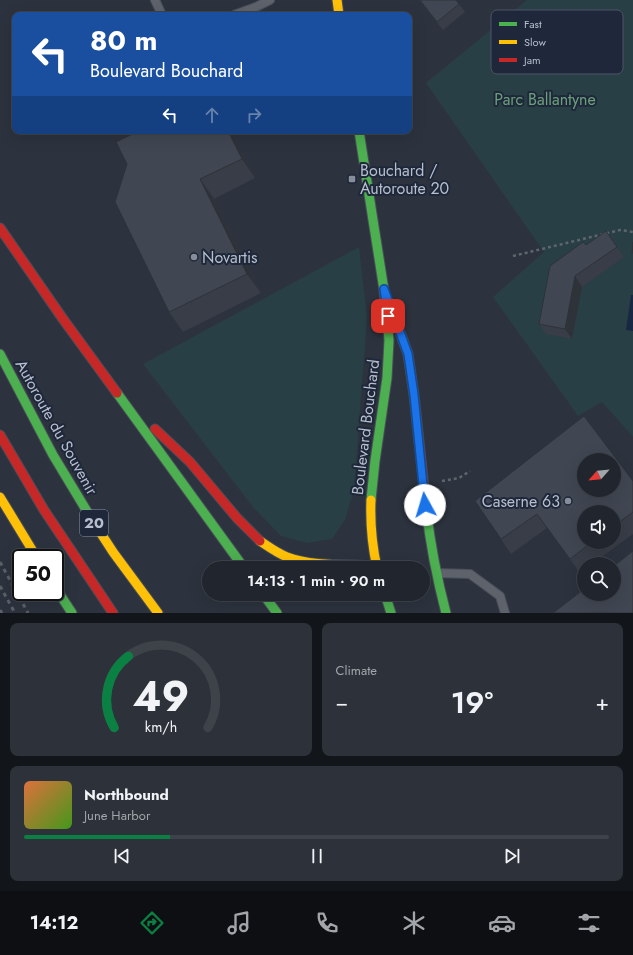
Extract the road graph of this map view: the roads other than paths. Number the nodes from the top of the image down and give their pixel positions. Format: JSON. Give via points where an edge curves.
{"nodes":[{"id":1,"x":155,"y":0,"type":"edge"},
{"id":2,"x":270,"y":0,"type":"edge"},
{"id":3,"x":336,"y":0,"type":"edge"},
{"id":4,"x":161,"y":12,"type":"edge"},
{"id":5,"x":242,"y":12,"type":"edge"},
{"id":6,"x":338,"y":12,"type":"edge"},
{"id":7,"x":359,"y":134,"type":"edge"},
{"id":8,"x":0,"y":228,"type":"edge"},
{"id":9,"x":384,"y":289,"type":"junction"},
{"id":10,"x":0,"y":354,"type":"edge"},
{"id":11,"x":116,"y":392,"type":"junction"},
{"id":12,"x":0,"y":435,"type":"edge"},
{"id":13,"x":0,"y":497,"type":"edge"},
{"id":14,"x":32,"y":549,"type":"edge"},
{"id":15,"x":239,"y":561,"type":"edge"},
{"id":16,"x":312,"y":561,"type":"edge"},
{"id":17,"x":375,"y":561,"type":"edge"},
{"id":18,"x":433,"y":572,"type":"junction"},
{"id":19,"x":64,"y":601,"type":"edge"},
{"id":20,"x":268,"y":601,"type":"edge"},
{"id":21,"x":387,"y":601,"type":"edge"},
{"id":22,"x":72,"y":613,"type":"edge"},
{"id":23,"x":113,"y":613,"type":"edge"},
{"id":24,"x":158,"y":613,"type":"edge"},
{"id":25,"x":277,"y":613,"type":"edge"},
{"id":26,"x":391,"y":613,"type":"edge"},
{"id":27,"x":446,"y":613,"type":"edge"},
{"id":28,"x":505,"y":613,"type":"edge"}],
"edges":[{"from":1,"to":4,"type":"lane"},
{"from":2,"to":5,"type":"lane"},
{"from":3,"to":6,"type":"main road"},
{"from":7,"to":9,"type":"main road","name":"Boulevard Bouchard"},
{"from":8,"to":11,"type":"main road"},
{"from":9,"to":17,"type":"main road","name":"Boulevard Bouchard","via":[[389,330],[388,369],[371,507]]},
{"from":9,"to":18,"type":"main road","name":"Boulevard Bouchard","via":[[408,354]]},
{"from":10,"to":24,"type":"main road","name":"Autoroute du Souvenir","number":"20","via":[[69,483],[115,554]]},
{"from":11,"to":15,"type":"main road"},
{"from":11,"to":16,"type":"main road","via":[[194,466],[242,524],[265,545],[278,553]]},
{"from":12,"to":23,"type":"main road","number":"20","via":[[44,510]]},
{"from":13,"to":14,"type":"main road"},
{"from":18,"to":27,"type":"main road","name":"Boulevard Bouchard"},
{"from":18,"to":28,"type":"lane","via":[[470,574],[500,596]]},
{"from":19,"to":22,"type":"main road"},
{"from":20,"to":25,"type":"main road"},
{"from":21,"to":26,"type":"main road"}]}
